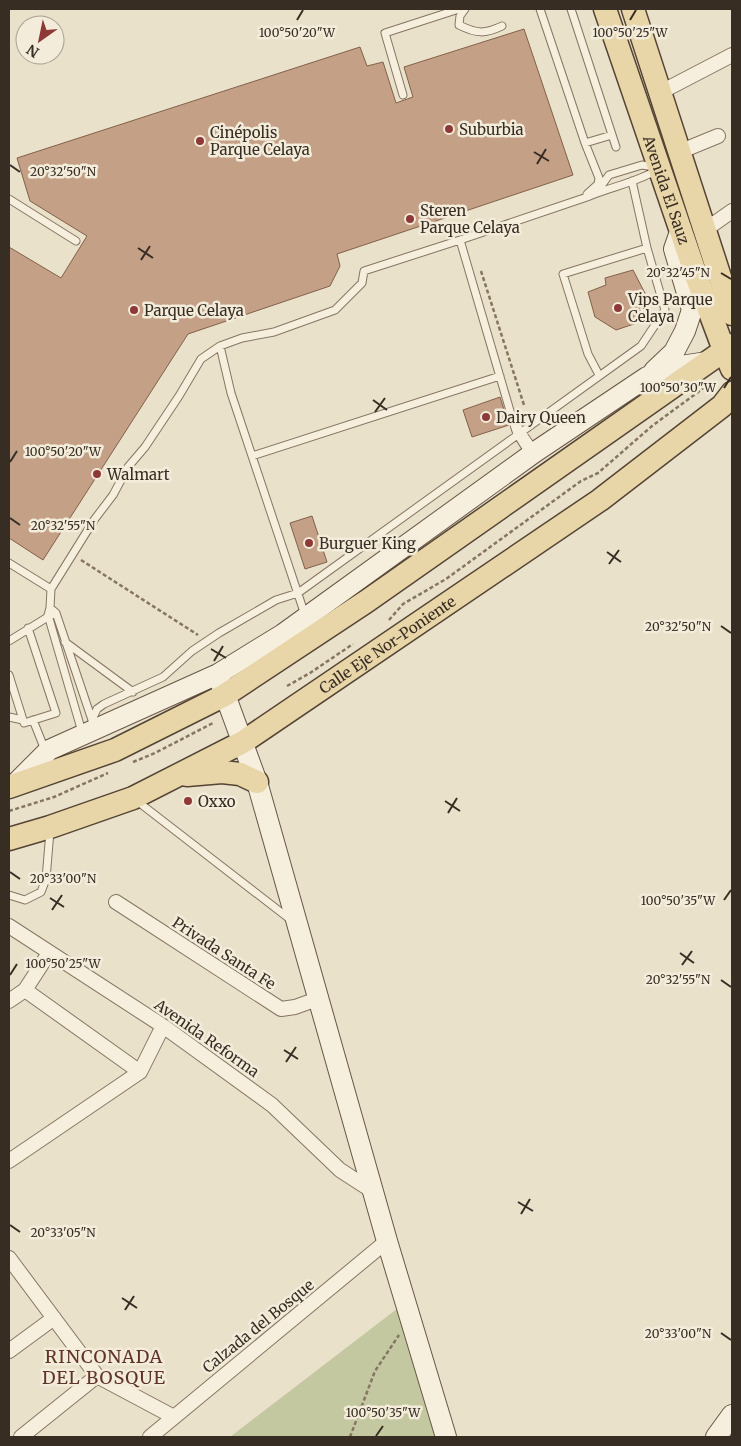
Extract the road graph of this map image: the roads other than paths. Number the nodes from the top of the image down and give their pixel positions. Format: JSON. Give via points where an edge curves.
{"nodes":[{"id":1,"x":459,"y":9,"type":"edge"},
{"id":2,"x":465,"y":9,"type":"edge"},
{"id":3,"x":548,"y":9,"type":"edge"},
{"id":4,"x":571,"y":9,"type":"edge"},
{"id":5,"x":605,"y":9,"type":"edge"},
{"id":6,"x":632,"y":9,"type":"edge"},
{"id":7,"x":541,"y":13,"type":"edge"},
{"id":8,"x":502,"y":26,"type":"dead end"},
{"id":9,"x":732,"y":54,"type":"edge"},
{"id":10,"x":661,"y":92,"type":"junction"},
{"id":11,"x":403,"y":95,"type":"dead end"},
{"id":12,"x":612,"y":134,"type":"junction"},
{"id":13,"x":718,"y":136,"type":"dead end"},
{"id":14,"x":585,"y":143,"type":"junction"},
{"id":15,"x":616,"y":146,"type":"dead end"},
{"id":16,"x":680,"y":155,"type":"junction"},
{"id":17,"x":659,"y":168,"type":"junction"},
{"id":18,"x":632,"y":181,"type":"junction"},
{"id":19,"x":596,"y":193,"type":"junction"},
{"id":20,"x":9,"y":199,"type":"edge"},
{"id":21,"x":581,"y":199,"type":"junction"},
{"id":22,"x":732,"y":211,"type":"edge"},
{"id":23,"x":681,"y":229,"type":"junction"},
{"id":24,"x":705,"y":230,"type":"junction"},
{"id":25,"x":460,"y":240,"type":"junction"},
{"id":26,"x":76,"y":241,"type":"dead end"},
{"id":27,"x":647,"y":248,"type":"junction"},
{"id":28,"x":732,"y":314,"type":"edge"},
{"id":29,"x":220,"y":346,"type":"junction"},
{"id":30,"x":725,"y":359,"type":"edge"},
{"id":31,"x":599,"y":375,"type":"junction"},
{"id":32,"x":500,"y":376,"type":"junction"},
{"id":33,"x":647,"y":377,"type":"junction"},
{"id":34,"x":729,"y":403,"type":"edge"},
{"id":35,"x":519,"y":432,"type":"junction"},
{"id":36,"x":533,"y":454,"type":"junction"},
{"id":37,"x":252,"y":456,"type":"junction"},
{"id":38,"x":9,"y":563,"type":"edge"},
{"id":39,"x":51,"y":589,"type":"junction"},
{"id":40,"x":298,"y":593,"type":"junction"},
{"id":41,"x":51,"y":612,"type":"junction"},
{"id":42,"x":306,"y":617,"type":"junction"},
{"id":43,"x":28,"y":628,"type":"junction"},
{"id":44,"x":53,"y":634,"type":"junction"},
{"id":45,"x":9,"y":641,"type":"edge"},
{"id":46,"x":64,"y":641,"type":"junction"},
{"id":47,"x":9,"y":675,"type":"edge"},
{"id":48,"x":221,"y":684,"type":"junction"},
{"id":49,"x":11,"y":691,"type":"edge"},
{"id":50,"x":133,"y":692,"type":"junction"},
{"id":51,"x":9,"y":717,"type":"edge"},
{"id":52,"x":23,"y":720,"type":"junction"},
{"id":53,"x":33,"y":720,"type":"junction"},
{"id":54,"x":90,"y":728,"type":"junction"},
{"id":55,"x":243,"y":742,"type":"junction"},
{"id":56,"x":46,"y":753,"type":"junction"},
{"id":57,"x":176,"y":776,"type":"junction"},
{"id":58,"x":257,"y":782,"type":"junction"},
{"id":59,"x":11,"y":787,"type":"edge"},
{"id":60,"x":133,"y":798,"type":"junction"},
{"id":61,"x":50,"y":827,"type":"junction"},
{"id":62,"x":9,"y":839,"type":"edge"},
{"id":63,"x":9,"y":895,"type":"edge"},
{"id":64,"x":116,"y":902,"type":"dead end"},
{"id":65,"x":298,"y":925,"type":"junction"},
{"id":66,"x":9,"y":926,"type":"edge"},
{"id":67,"x":49,"y":953,"type":"junction"},
{"id":68,"x":25,"y":990,"type":"junction"},
{"id":69,"x":320,"y":998,"type":"junction"},
{"id":70,"x":9,"y":1001,"type":"edge"},
{"id":71,"x":163,"y":1026,"type":"junction"},
{"id":72,"x":140,"y":1072,"type":"junction"},
{"id":73,"x":9,"y":1161,"type":"edge"},
{"id":74,"x":374,"y":1192,"type":"junction"},
{"id":75,"x":387,"y":1241,"type":"junction"},
{"id":76,"x":9,"y":1258,"type":"edge"},
{"id":77,"x":54,"y":1318,"type":"junction"},
{"id":78,"x":9,"y":1351,"type":"edge"},
{"id":79,"x":97,"y":1376,"type":"junction"},
{"id":80,"x":732,"y":1415,"type":"edge"},
{"id":81,"x":174,"y":1417,"type":"junction"},
{"id":82,"x":21,"y":1437,"type":"edge"},
{"id":83,"x":150,"y":1437,"type":"edge"},
{"id":84,"x":446,"y":1437,"type":"edge"},
{"id":85,"x":716,"y":1437,"type":"edge"}],
"edges":[{"from":1,"to":11,"type":"lane","via":[[385,33]]},
{"from":2,"to":8,"type":"lane","via":[[459,25],[472,32],[488,32]]},
{"from":3,"to":7,"type":"lane"},
{"from":4,"to":12,"type":"lane"},
{"from":5,"to":17,"type":"main road","name":"Avenida El Sauz"},
{"from":6,"to":10,"type":"main road","name":"Avenida El Sauz"},
{"from":7,"to":14,"type":"lane"},
{"from":9,"to":10,"type":"street"},
{"from":10,"to":16,"type":"main road","name":"Avenida El Sauz"},
{"from":12,"to":14,"type":"lane"},
{"from":12,"to":15,"type":"lane"},
{"from":13,"to":16,"type":"street"},
{"from":14,"to":21,"type":"lane","via":[[599,178],[598,184]]},
{"from":16,"to":17,"type":"main road"},
{"from":16,"to":24,"type":"main road","name":"Avenida El Sauz"},
{"from":17,"to":18,"type":"lane"},
{"from":17,"to":19,"type":"lane","via":[[642,165],[609,175]]},
{"from":17,"to":23,"type":"main road","name":"Avenida El Sauz"},
{"from":18,"to":19,"type":"lane"},
{"from":18,"to":27,"type":"lane"},
{"from":19,"to":21,"type":"lane"},
{"from":20,"to":26,"type":"lane"},
{"from":21,"to":25,"type":"lane"},
{"from":22,"to":24,"type":"street"},
{"from":23,"to":30,"type":"main road","name":"Avenida El Sauz"},
{"from":23,"to":33,"type":"main road","via":[[674,249],[692,310],[674,352]]},
{"from":24,"to":28,"type":"main road","name":"Avenida El Sauz"},
{"from":25,"to":29,"type":"lane","via":[[364,271],[362,284],[336,310],[274,332]]},
{"from":25,"to":32,"type":"lane"},
{"from":27,"to":31,"type":"lane","via":[[665,310],[640,346]]},
{"from":27,"to":31,"type":"lane","via":[[563,274],[588,354]]},
{"from":29,"to":37,"type":"lane"},
{"from":29,"to":39,"type":"lane","via":[[200,359]]},
{"from":30,"to":33,"type":"main road","via":[[668,368]]},
{"from":30,"to":48,"type":"main road","via":[[367,601]]},
{"from":31,"to":35,"type":"lane"},
{"from":32,"to":35,"type":"lane"},
{"from":32,"to":37,"type":"lane"},
{"from":33,"to":36,"type":"main road"},
{"from":34,"to":55,"type":"main road","name":"Calle Eje Nor-Poniente","via":[[600,500]]},
{"from":35,"to":36,"type":"lane"},
{"from":35,"to":40,"type":"lane"},
{"from":36,"to":42,"type":"main road"},
{"from":37,"to":40,"type":"lane"},
{"from":38,"to":39,"type":"lane"},
{"from":39,"to":41,"type":"lane"},
{"from":40,"to":42,"type":"lane"},
{"from":40,"to":50,"type":"lane","via":[[276,600],[207,641],[163,677]]},
{"from":41,"to":43,"type":"lane"},
{"from":41,"to":44,"type":"lane"},
{"from":41,"to":46,"type":"lane"},
{"from":42,"to":48,"type":"main road"},
{"from":43,"to":45,"type":"lane"},
{"from":43,"to":53,"type":"lane","via":[[56,713]]},
{"from":44,"to":46,"type":"lane"},
{"from":44,"to":54,"type":"lane"},
{"from":46,"to":50,"type":"lane"},
{"from":46,"to":54,"type":"lane"},
{"from":47,"to":49,"type":"lane"},
{"from":48,"to":54,"type":"main road"},
{"from":48,"to":55,"type":"main road"},
{"from":48,"to":59,"type":"main road","via":[[115,750]]},
{"from":49,"to":52,"type":"lane"},
{"from":50,"to":54,"type":"lane","via":[[97,709]]},
{"from":51,"to":52,"type":"lane"},
{"from":52,"to":53,"type":"lane","via":[[24,723]]},
{"from":53,"to":56,"type":"lane"},
{"from":54,"to":56,"type":"main road"},
{"from":55,"to":57,"type":"main road","name":"Calle Eje Nor-Poniente"},
{"from":55,"to":58,"type":"main road"},
{"from":56,"to":59,"type":"main road"},
{"from":57,"to":58,"type":"main road","via":[[222,772],[240,774]]},
{"from":57,"to":60,"type":"main road","name":"Calle Eje Nor-Poniente"},
{"from":58,"to":65,"type":"main road"},
{"from":60,"to":61,"type":"main road","name":"Calle Eje Nor-Poniente"},
{"from":60,"to":65,"type":"lane"},
{"from":61,"to":62,"type":"main road","name":"Calle Eje Nor-Poniente"},
{"from":61,"to":63,"type":"lane","via":[[46,879],[41,892],[25,900]]},
{"from":64,"to":69,"type":"street","name":"Privada Santa Fe","via":[[281,1009]]},
{"from":65,"to":69,"type":"main road"},
{"from":66,"to":67,"type":"street","name":"Avenida Reforma"},
{"from":67,"to":68,"type":"street"},
{"from":67,"to":71,"type":"street","name":"Avenida Reforma"},
{"from":68,"to":70,"type":"street"},
{"from":68,"to":72,"type":"street"},
{"from":69,"to":74,"type":"main road"},
{"from":71,"to":72,"type":"street"},
{"from":71,"to":74,"type":"street","name":"Avenida Reforma","via":[[272,1105],[340,1170]]},
{"from":72,"to":73,"type":"street"},
{"from":74,"to":75,"type":"main road"},
{"from":75,"to":81,"type":"street","name":"Calzada del Bosque"},
{"from":75,"to":84,"type":"main road"},
{"from":76,"to":77,"type":"street"},
{"from":77,"to":78,"type":"street"},
{"from":77,"to":79,"type":"street"},
{"from":79,"to":81,"type":"street"},
{"from":79,"to":82,"type":"street"},
{"from":80,"to":85,"type":"main road"},
{"from":81,"to":83,"type":"street","name":"Calzada del Bosque"}]}
